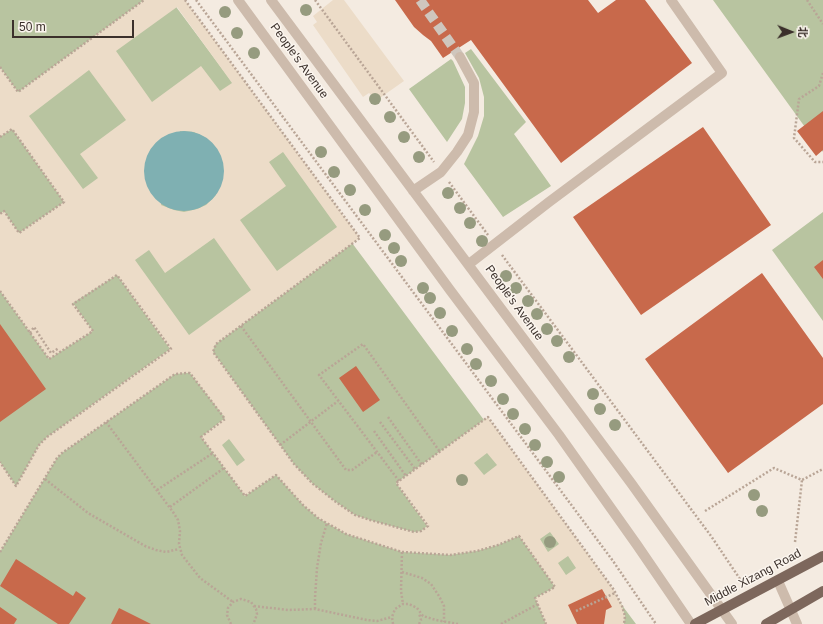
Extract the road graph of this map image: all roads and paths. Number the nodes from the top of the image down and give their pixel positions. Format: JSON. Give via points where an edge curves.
{"nodes":[{"id":1,"x":144,"y":0,"type":"edge"},
{"id":2,"x":185,"y":0,"type":"edge"},
{"id":3,"x":196,"y":0,"type":"edge"},
{"id":4,"x":238,"y":0,"type":"edge"},
{"id":5,"x":271,"y":0,"type":"edge"},
{"id":6,"x":315,"y":0,"type":"edge"},
{"id":7,"x":671,"y":0,"type":"edge"},
{"id":8,"x":807,"y":0,"type":"edge"},
{"id":9,"x":822,"y":20,"type":"edge"},
{"id":10,"x":823,"y":24,"type":"edge"},
{"id":11,"x":460,"y":57,"type":"tunnel mouth"},
{"id":12,"x":0,"y":67,"type":"edge"},
{"id":13,"x":823,"y":73,"type":"edge"},
{"id":14,"x":818,"y":86,"type":"junction"},
{"id":15,"x":823,"y":86,"type":"edge"},
{"id":16,"x":0,"y":137,"type":"edge"},
{"id":17,"x":823,"y":162,"type":"edge"},
{"id":18,"x":441,"y":172,"type":"junction"},
{"id":19,"x":413,"y":191,"type":"junction"},
{"id":20,"x":0,"y":214,"type":"edge"},
{"id":21,"x":494,"y":244,"type":"junction"},
{"id":22,"x":469,"y":264,"type":"junction"},
{"id":23,"x":0,"y":291,"type":"edge"},
{"id":24,"x":241,"y":326,"type":"junction"},
{"id":25,"x":30,"y":333,"type":"junction"},
{"id":26,"x":59,"y":348,"type":"dead end"},
{"id":27,"x":338,"y":401,"type":"junction"},
{"id":28,"x":388,"y":417,"type":"dead end"},
{"id":29,"x":106,"y":422,"type":"junction"},
{"id":30,"x":310,"y":422,"type":"junction"},
{"id":31,"x":380,"y":422,"type":"dead end"},
{"id":32,"x":374,"y":431,"type":"dead end"},
{"id":33,"x":280,"y":445,"type":"junction"},
{"id":34,"x":377,"y":452,"type":"junction"},
{"id":35,"x":440,"y":452,"type":"junction"},
{"id":36,"x":213,"y":453,"type":"junction"},
{"id":37,"x":0,"y":462,"type":"edge"},
{"id":38,"x":422,"y":465,"type":"junction"},
{"id":39,"x":224,"y":468,"type":"junction"},
{"id":40,"x":415,"y":469,"type":"junction"},
{"id":41,"x":823,"y":469,"type":"edge"},
{"id":42,"x":406,"y":476,"type":"junction"},
{"id":43,"x":44,"y":479,"type":"junction"},
{"id":44,"x":802,"y":480,"type":"junction"},
{"id":45,"x":399,"y":481,"type":"junction"},
{"id":46,"x":157,"y":490,"type":"junction"},
{"id":47,"x":170,"y":507,"type":"junction"},
{"id":48,"x":705,"y":511,"type":"dead end"},
{"id":49,"x":327,"y":523,"type":"junction"},
{"id":50,"x":795,"y":542,"type":"dead end"},
{"id":51,"x":180,"y":549,"type":"junction"},
{"id":52,"x":0,"y":552,"type":"edge"},
{"id":53,"x":402,"y":552,"type":"junction"},
{"id":54,"x":823,"y":556,"type":"edge"},
{"id":55,"x":402,"y":572,"type":"junction"},
{"id":56,"x":778,"y":581,"type":"junction"},
{"id":57,"x":823,"y":591,"type":"edge"},
{"id":58,"x":616,"y":593,"type":"junction"},
{"id":59,"x":751,"y":594,"type":"junction"},
{"id":60,"x":232,"y":602,"type":"junction"},
{"id":61,"x":403,"y":604,"type":"junction"},
{"id":62,"x":538,"y":604,"type":"junction"},
{"id":63,"x":254,"y":606,"type":"junction"},
{"id":64,"x":722,"y":609,"type":"junction"},
{"id":65,"x":315,"y":610,"type":"junction"},
{"id":66,"x":576,"y":611,"type":"dead end"},
{"id":67,"x":791,"y":611,"type":"junction"},
{"id":68,"x":419,"y":612,"type":"junction"},
{"id":69,"x":392,"y":617,"type":"junction"},
{"id":70,"x":444,"y":622,"type":"junction"},
{"id":71,"x":231,"y":624,"type":"edge"},
{"id":72,"x":253,"y":624,"type":"edge"},
{"id":73,"x":393,"y":624,"type":"edge"},
{"id":74,"x":419,"y":624,"type":"edge"},
{"id":75,"x":458,"y":624,"type":"edge"},
{"id":76,"x":501,"y":624,"type":"edge"},
{"id":77,"x":546,"y":624,"type":"edge"},
{"id":78,"x":624,"y":624,"type":"edge"},
{"id":79,"x":656,"y":624,"type":"edge"},
{"id":80,"x":691,"y":624,"type":"edge"},
{"id":81,"x":695,"y":624,"type":"edge"},
{"id":82,"x":732,"y":624,"type":"edge"},
{"id":83,"x":766,"y":624,"type":"edge"},
{"id":84,"x":797,"y":624,"type":"edge"}],
"edges":[{"from":1,"to":12,"type":"path","via":[[18,92]]},
{"from":2,"to":24,"type":"path","via":[[360,238]]},
{"from":3,"to":79,"type":"path","via":[[613,561]]},
{"from":4,"to":80,"type":"street","name":"People's Avenue","via":[[559,435]]},
{"from":5,"to":19,"type":"street","name":"People's Avenue"},
{"from":6,"to":18,"type":"path"},
{"from":7,"to":21,"type":"street","via":[[722,73]]},
{"from":8,"to":9,"type":"path"},
{"from":9,"to":10,"type":"path"},
{"from":11,"to":18,"type":"street","via":[[474,83],[474,112],[468,135]]},
{"from":13,"to":14,"type":"path"},
{"from":14,"to":15,"type":"path"},
{"from":14,"to":17,"type":"path","via":[[799,99],[794,138],[815,162]]},
{"from":16,"to":20,"type":"path","via":[[12,129],[64,202],[19,233],[4,211]]},
{"from":18,"to":19,"type":"street"},
{"from":18,"to":21,"type":"path"},
{"from":19,"to":22,"type":"street","name":"People's Avenue"},
{"from":21,"to":22,"type":"street"},
{"from":21,"to":59,"type":"path","via":[[706,529]]},
{"from":22,"to":64,"type":"street","name":"People's Avenue"},
{"from":23,"to":25,"type":"path"},
{"from":24,"to":30,"type":"path"},
{"from":24,"to":33,"type":"path","via":[[216,344],[213,352]]},
{"from":25,"to":26,"type":"path","via":[[34,327],[51,353]]},
{"from":25,"to":37,"type":"path","via":[[48,359],[93,331],[73,304],[117,275],[170,349],[39,445],[16,486]]},
{"from":27,"to":30,"type":"path"},
{"from":27,"to":34,"type":"path"},
{"from":27,"to":35,"type":"path","via":[[319,375],[363,344]]},
{"from":28,"to":38,"type":"path"},
{"from":29,"to":36,"type":"path","via":[[175,374],[190,373],[225,418],[201,437]]},
{"from":29,"to":43,"type":"path","via":[[62,453]]},
{"from":29,"to":46,"type":"path"},
{"from":30,"to":33,"type":"path"},
{"from":30,"to":34,"type":"path","via":[[346,470],[352,470]]},
{"from":31,"to":40,"type":"path"},
{"from":32,"to":42,"type":"path"},
{"from":33,"to":45,"type":"path","via":[[314,484],[355,515],[414,532],[421,531],[428,526],[396,484]]},
{"from":34,"to":45,"type":"path"},
{"from":35,"to":38,"type":"path"},
{"from":35,"to":58,"type":"path","via":[[488,417]]},
{"from":36,"to":39,"type":"path"},
{"from":36,"to":46,"type":"path"},
{"from":38,"to":40,"type":"path"},
{"from":39,"to":47,"type":"path"},
{"from":39,"to":49,"type":"path","via":[[245,496],[276,475],[303,505]]},
{"from":40,"to":42,"type":"path"},
{"from":41,"to":44,"type":"path"},
{"from":42,"to":45,"type":"path"},
{"from":43,"to":51,"type":"path","via":[[88,513],[145,546],[166,552]]},
{"from":43,"to":52,"type":"path"},
{"from":44,"to":48,"type":"path","via":[[774,468]]},
{"from":44,"to":50,"type":"path"},
{"from":46,"to":47,"type":"path"},
{"from":47,"to":51,"type":"path","via":[[178,520]]},
{"from":49,"to":53,"type":"path","via":[[346,534]]},
{"from":49,"to":65,"type":"path","via":[[317,568]]},
{"from":51,"to":60,"type":"path","via":[[200,578]]},
{"from":53,"to":55,"type":"path"},
{"from":53,"to":62,"type":"path","via":[[450,555],[476,552],[519,536],[555,587],[535,598]]},
{"from":54,"to":56,"type":"main road","name":"Middle Xizang Road"},
{"from":55,"to":61,"type":"path"},
{"from":55,"to":70,"type":"path","via":[[422,578],[431,584],[444,606]]},
{"from":56,"to":59,"type":"main road","name":"Middle Xizang Road"},
{"from":56,"to":67,"type":"street"},
{"from":57,"to":67,"type":"main road"},
{"from":58,"to":66,"type":"path"},
{"from":58,"to":78,"type":"path","via":[[625,616]]},
{"from":59,"to":64,"type":"main road","name":"Middle Xizang Road"},
{"from":60,"to":63,"type":"path","via":[[247,600]]},
{"from":60,"to":71,"type":"path","via":[[227,615]]},
{"from":61,"to":68,"type":"path","via":[[414,606]]},
{"from":61,"to":69,"type":"path","via":[[395,609]]},
{"from":62,"to":76,"type":"path"},
{"from":62,"to":77,"type":"path"},
{"from":63,"to":65,"type":"path"},
{"from":63,"to":72,"type":"path","via":[[257,614]]},
{"from":64,"to":81,"type":"main road","name":"Middle Xizang Road"},
{"from":64,"to":82,"type":"street","name":"People's Avenue"},
{"from":65,"to":69,"type":"path","via":[[367,620]]},
{"from":67,"to":83,"type":"main road"},
{"from":67,"to":84,"type":"street"},
{"from":68,"to":70,"type":"path","via":[[423,616]]},
{"from":68,"to":74,"type":"path"},
{"from":69,"to":73,"type":"path"},
{"from":70,"to":75,"type":"path"}]}
